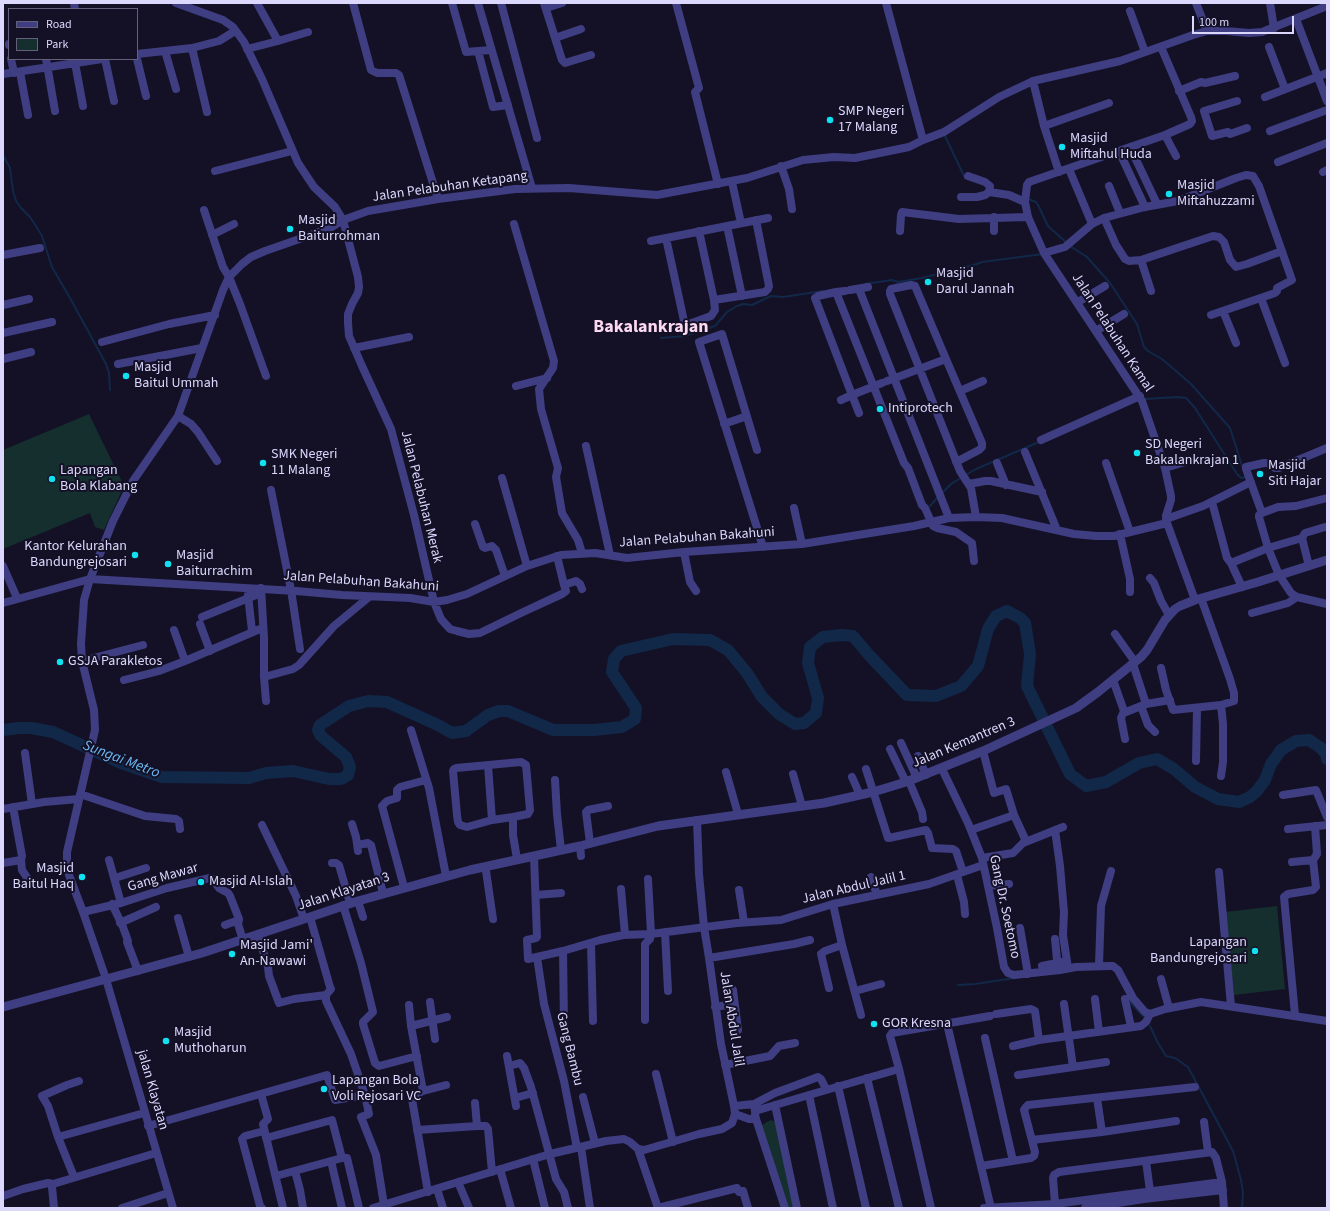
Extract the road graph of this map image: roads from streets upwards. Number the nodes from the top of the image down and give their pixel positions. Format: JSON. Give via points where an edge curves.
{"nodes":[{"id":1,"x":176,"y":3,"type":"edge"},
{"id":2,"x":257,"y":3,"type":"edge"},
{"id":3,"x":353,"y":3,"type":"edge"},
{"id":4,"x":452,"y":3,"type":"edge"},
{"id":5,"x":478,"y":3,"type":"edge"},
{"id":6,"x":501,"y":3,"type":"edge"},
{"id":7,"x":562,"y":3,"type":"edge"},
{"id":8,"x":676,"y":3,"type":"edge"},
{"id":9,"x":886,"y":3,"type":"edge"},
{"id":10,"x":1196,"y":3,"type":"edge"},
{"id":11,"x":1270,"y":3,"type":"edge"},
{"id":12,"x":545,"y":6,"type":"edge"},
{"id":13,"x":1327,"y":6,"type":"edge"},
{"id":14,"x":1130,"y":11,"type":"dead end"},
{"id":15,"x":1296,"y":19,"type":"junction"},
{"id":16,"x":1274,"y":28,"type":"junction"},
{"id":17,"x":581,"y":29,"type":"dead end"},
{"id":18,"x":235,"y":31,"type":"junction"},
{"id":19,"x":1207,"y":31,"type":"junction"},
{"id":20,"x":308,"y":32,"type":"dead end"},
{"id":21,"x":555,"y":38,"type":"junction"},
{"id":22,"x":278,"y":41,"type":"junction"},
{"id":23,"x":1161,"y":47,"type":"junction"},
{"id":24,"x":1269,"y":47,"type":"dead end"},
{"id":25,"x":192,"y":48,"type":"junction"},
{"id":26,"x":247,"y":49,"type":"junction"},
{"id":27,"x":491,"y":50,"type":"junction"},
{"id":28,"x":165,"y":51,"type":"junction"},
{"id":29,"x":478,"y":51,"type":"junction"},
{"id":30,"x":1145,"y":52,"type":"junction"},
{"id":31,"x":138,"y":54,"type":"edge"},
{"id":32,"x":591,"y":55,"type":"dead end"},
{"id":33,"x":12,"y":60,"type":"edge"},
{"id":34,"x":46,"y":60,"type":"edge"},
{"id":35,"x":95,"y":60,"type":"edge"},
{"id":36,"x":105,"y":60,"type":"edge"},
{"id":37,"x":136,"y":60,"type":"edge"},
{"id":38,"x":75,"y":63,"type":"junction"},
{"id":39,"x":47,"y":68,"type":"junction"},
{"id":40,"x":17,"y":72,"type":"junction"},
{"id":41,"x":1327,"y":73,"type":"edge"},
{"id":42,"x":3,"y":74,"type":"edge"},
{"id":43,"x":1235,"y":76,"type":"dead end"},
{"id":44,"x":1318,"y":76,"type":"junction"},
{"id":45,"x":1033,"y":81,"type":"junction"},
{"id":46,"x":1285,"y":89,"type":"junction"},
{"id":47,"x":176,"y":90,"type":"dead end"},
{"id":48,"x":1179,"y":91,"type":"junction"},
{"id":49,"x":146,"y":96,"type":"dead end"},
{"id":50,"x":1265,"y":97,"type":"dead end"},
{"id":51,"x":114,"y":101,"type":"dead end"},
{"id":52,"x":1238,"y":101,"type":"dead end"},
{"id":53,"x":1327,"y":101,"type":"edge"},
{"id":54,"x":1109,"y":103,"type":"dead end"},
{"id":55,"x":508,"y":105,"type":"junction"},
{"id":56,"x":83,"y":106,"type":"dead end"},
{"id":57,"x":1327,"y":110,"type":"edge"},
{"id":58,"x":55,"y":111,"type":"dead end"},
{"id":59,"x":207,"y":112,"type":"dead end"},
{"id":60,"x":28,"y":115,"type":"dead end"},
{"id":61,"x":1205,"y":116,"type":"junction"},
{"id":62,"x":1192,"y":121,"type":"junction"},
{"id":63,"x":1044,"y":126,"type":"junction"},
{"id":64,"x":1247,"y":128,"type":"dead end"},
{"id":65,"x":1270,"y":131,"type":"dead end"},
{"id":66,"x":1165,"y":135,"type":"junction"},
{"id":67,"x":537,"y":138,"type":"dead end"},
{"id":68,"x":923,"y":140,"type":"junction"},
{"id":69,"x":1327,"y":143,"type":"edge"},
{"id":70,"x":1130,"y":147,"type":"junction"},
{"id":71,"x":292,"y":151,"type":"junction"},
{"id":72,"x":1119,"y":151,"type":"junction"},
{"id":73,"x":1176,"y":156,"type":"dead end"},
{"id":74,"x":1278,"y":162,"type":"dead end"},
{"id":75,"x":781,"y":166,"type":"junction"},
{"id":76,"x":1069,"y":168,"type":"junction"},
{"id":77,"x":215,"y":171,"type":"dead end"},
{"id":78,"x":1059,"y":172,"type":"junction"},
{"id":79,"x":968,"y":176,"type":"dead end"},
{"id":80,"x":732,"y":182,"type":"junction"},
{"id":81,"x":718,"y":184,"type":"junction"},
{"id":82,"x":1109,"y":186,"type":"dead end"},
{"id":83,"x":532,"y":188,"type":"junction"},
{"id":84,"x":990,"y":189,"type":"junction"},
{"id":85,"x":961,"y":197,"type":"dead end"},
{"id":86,"x":438,"y":199,"type":"junction"},
{"id":87,"x":1025,"y":202,"type":"junction"},
{"id":88,"x":1157,"y":204,"type":"junction"},
{"id":89,"x":1145,"y":207,"type":"junction"},
{"id":90,"x":792,"y":209,"type":"dead end"},
{"id":91,"x":204,"y":210,"type":"dead end"},
{"id":92,"x":1120,"y":213,"type":"junction"},
{"id":93,"x":1028,"y":216,"type":"junction"},
{"id":94,"x":994,"y":217,"type":"junction"},
{"id":95,"x":768,"y":218,"type":"dead end"},
{"id":96,"x":1104,"y":218,"type":"junction"},
{"id":97,"x":343,"y":220,"type":"junction"},
{"id":98,"x":756,"y":220,"type":"junction"},
{"id":99,"x":740,"y":223,"type":"junction"},
{"id":100,"x":234,"y":224,"type":"dead end"},
{"id":101,"x":514,"y":224,"type":"dead end"},
{"id":102,"x":1092,"y":224,"type":"junction"},
{"id":103,"x":727,"y":226,"type":"junction"},
{"id":104,"x":700,"y":231,"type":"junction"},
{"id":105,"x":900,"y":231,"type":"dead end"},
{"id":106,"x":994,"y":231,"type":"dead end"},
{"id":107,"x":212,"y":235,"type":"junction"},
{"id":108,"x":666,"y":238,"type":"junction"},
{"id":109,"x":651,"y":241,"type":"dead end"},
{"id":110,"x":40,"y":248,"type":"dead end"},
{"id":111,"x":1282,"y":251,"type":"junction"},
{"id":112,"x":1044,"y":253,"type":"junction"},
{"id":113,"x":3,"y":255,"type":"edge"},
{"id":114,"x":1141,"y":260,"type":"junction"},
{"id":115,"x":229,"y":278,"type":"junction"},
{"id":116,"x":1105,"y":286,"type":"dead end"},
{"id":117,"x":868,"y":287,"type":"dead end"},
{"id":118,"x":848,"y":291,"type":"junction"},
{"id":119,"x":1151,"y":291,"type":"dead end"},
{"id":120,"x":742,"y":296,"type":"junction"},
{"id":121,"x":1261,"y":298,"type":"junction"},
{"id":122,"x":29,"y":299,"type":"dead end"},
{"id":123,"x":714,"y":300,"type":"junction"},
{"id":124,"x":1078,"y":302,"type":"junction"},
{"id":125,"x":3,"y":305,"type":"edge"},
{"id":126,"x":1223,"y":311,"type":"junction"},
{"id":127,"x":1124,"y":314,"type":"dead end"},
{"id":128,"x":215,"y":315,"type":"junction"},
{"id":129,"x":1211,"y":315,"type":"dead end"},
{"id":130,"x":52,"y":322,"type":"dead end"},
{"id":131,"x":1096,"y":331,"type":"junction"},
{"id":132,"x":3,"y":333,"type":"edge"},
{"id":133,"x":409,"y":338,"type":"dead end"},
{"id":134,"x":102,"y":342,"type":"dead end"},
{"id":135,"x":1236,"y":343,"type":"dead end"},
{"id":136,"x":202,"y":348,"type":"junction"},
{"id":137,"x":354,"y":348,"type":"junction"},
{"id":138,"x":31,"y":352,"type":"dead end"},
{"id":139,"x":3,"y":359,"type":"edge"},
{"id":140,"x":946,"y":359,"type":"junction"},
{"id":141,"x":1286,"y":363,"type":"dead end"},
{"id":142,"x":118,"y":364,"type":"dead end"},
{"id":143,"x":919,"y":370,"type":"junction"},
{"id":144,"x":266,"y":376,"type":"dead end"},
{"id":145,"x":547,"y":378,"type":"junction"},
{"id":146,"x":888,"y":381,"type":"junction"},
{"id":147,"x":982,"y":381,"type":"dead end"},
{"id":148,"x":516,"y":386,"type":"dead end"},
{"id":149,"x":874,"y":386,"type":"junction"},
{"id":150,"x":960,"y":391,"type":"junction"},
{"id":151,"x":852,"y":395,"type":"junction"},
{"id":152,"x":1140,"y":396,"type":"junction"},
{"id":153,"x":841,"y":400,"type":"dead end"},
{"id":154,"x":859,"y":413,"type":"dead end"},
{"id":155,"x":178,"y":416,"type":"junction"},
{"id":156,"x":747,"y":416,"type":"junction"},
{"id":157,"x":724,"y":424,"type":"junction"},
{"id":158,"x":1041,"y":440,"type":"dead end"},
{"id":159,"x":586,"y":446,"type":"dead end"},
{"id":160,"x":1327,"y":448,"type":"edge"},
{"id":161,"x":757,"y":450,"type":"dead end"},
{"id":162,"x":1025,"y":452,"type":"dead end"},
{"id":163,"x":217,"y":461,"type":"dead end"},
{"id":164,"x":956,"y":462,"type":"junction"},
{"id":165,"x":1185,"y":462,"type":"dead end"},
{"id":166,"x":997,"y":463,"type":"dead end"},
{"id":167,"x":1106,"y":463,"type":"dead end"},
{"id":168,"x":1165,"y":468,"type":"junction"},
{"id":169,"x":502,"y":478,"type":"dead end"},
{"id":170,"x":970,"y":484,"type":"junction"},
{"id":171,"x":1249,"y":484,"type":"junction"},
{"id":172,"x":1006,"y":485,"type":"junction"},
{"id":173,"x":271,"y":490,"type":"dead end"},
{"id":174,"x":1042,"y":492,"type":"junction"},
{"id":175,"x":1327,"y":498,"type":"edge"},
{"id":176,"x":1212,"y":502,"type":"junction"},
{"id":177,"x":794,"y":508,"type":"dead end"},
{"id":178,"x":1261,"y":514,"type":"junction"},
{"id":179,"x":976,"y":517,"type":"junction"},
{"id":180,"x":949,"y":518,"type":"junction"},
{"id":181,"x":1166,"y":521,"type":"junction"},
{"id":182,"x":931,"y":522,"type":"junction"},
{"id":183,"x":475,"y":524,"type":"dead end"},
{"id":184,"x":1325,"y":527,"type":"dead end"},
{"id":185,"x":1057,"y":530,"type":"junction"},
{"id":186,"x":1130,"y":532,"type":"junction"},
{"id":187,"x":1120,"y":534,"type":"junction"},
{"id":188,"x":1302,"y":538,"type":"junction"},
{"id":189,"x":802,"y":544,"type":"junction"},
{"id":190,"x":763,"y":547,"type":"junction"},
{"id":191,"x":1270,"y":547,"type":"junction"},
{"id":192,"x":684,"y":552,"type":"junction"},
{"id":193,"x":582,"y":553,"type":"junction"},
{"id":194,"x":610,"y":555,"type":"junction"},
{"id":195,"x":557,"y":556,"type":"junction"},
{"id":196,"x":1327,"y":560,"type":"edge"},
{"id":197,"x":974,"y":561,"type":"dead end"},
{"id":198,"x":1231,"y":563,"type":"junction"},
{"id":199,"x":3,"y":566,"type":"edge"},
{"id":200,"x":527,"y":566,"type":"junction"},
{"id":201,"x":1309,"y":566,"type":"junction"},
{"id":202,"x":1282,"y":574,"type":"junction"},
{"id":203,"x":505,"y":576,"type":"junction"},
{"id":204,"x":1150,"y":578,"type":"dead end"},
{"id":205,"x":90,"y":579,"type":"junction"},
{"id":206,"x":564,"y":585,"type":"junction"},
{"id":207,"x":1242,"y":587,"type":"junction"},
{"id":208,"x":248,"y":588,"type":"junction"},
{"id":209,"x":582,"y":589,"type":"dead end"},
{"id":210,"x":261,"y":590,"type":"junction"},
{"id":211,"x":291,"y":590,"type":"junction"},
{"id":212,"x":696,"y":591,"type":"dead end"},
{"id":213,"x":1130,"y":592,"type":"dead end"},
{"id":214,"x":369,"y":597,"type":"junction"},
{"id":215,"x":1297,"y":597,"type":"junction"},
{"id":216,"x":17,"y":598,"type":"junction"},
{"id":217,"x":248,"y":598,"type":"junction"},
{"id":218,"x":1198,"y":599,"type":"junction"},
{"id":219,"x":434,"y":602,"type":"junction"},
{"id":220,"x":3,"y":603,"type":"edge"},
{"id":221,"x":1327,"y":604,"type":"edge"},
{"id":222,"x":1252,"y":613,"type":"dead end"},
{"id":223,"x":1169,"y":615,"type":"junction"},
{"id":224,"x":174,"y":630,"type":"dead end"},
{"id":225,"x":1115,"y":634,"type":"dead end"},
{"id":226,"x":143,"y":645,"type":"dead end"},
{"id":227,"x":300,"y":649,"type":"dead end"},
{"id":228,"x":210,"y":651,"type":"junction"},
{"id":229,"x":82,"y":661,"type":"junction"},
{"id":230,"x":185,"y":661,"type":"junction"},
{"id":231,"x":1134,"y":663,"type":"junction"},
{"id":232,"x":1161,"y":668,"type":"dead end"},
{"id":233,"x":264,"y":678,"type":"junction"},
{"id":234,"x":124,"y":680,"type":"dead end"},
{"id":235,"x":1113,"y":680,"type":"junction"},
{"id":236,"x":1170,"y":700,"type":"junction"},
{"id":237,"x":266,"y":701,"type":"dead end"},
{"id":238,"x":1143,"y":705,"type":"junction"},
{"id":239,"x":1221,"y":705,"type":"junction"},
{"id":240,"x":1197,"y":708,"type":"junction"},
{"id":241,"x":1124,"y":711,"type":"junction"},
{"id":242,"x":411,"y":730,"type":"dead end"},
{"id":243,"x":1155,"y":732,"type":"dead end"},
{"id":244,"x":1125,"y":739,"type":"dead end"},
{"id":245,"x":902,"y":743,"type":"dead end"},
{"id":246,"x":890,"y":749,"type":"dead end"},
{"id":247,"x":983,"y":751,"type":"junction"},
{"id":248,"x":25,"y":753,"type":"dead end"},
{"id":249,"x":918,"y":756,"type":"dead end"},
{"id":250,"x":1196,"y":761,"type":"dead end"},
{"id":251,"x":488,"y":765,"type":"junction"},
{"id":252,"x":866,"y":769,"type":"dead end"},
{"id":253,"x":942,"y":769,"type":"junction"},
{"id":254,"x":726,"y":772,"type":"dead end"},
{"id":255,"x":793,"y":774,"type":"dead end"},
{"id":256,"x":926,"y":775,"type":"junction"},
{"id":257,"x":1221,"y":776,"type":"dead end"},
{"id":258,"x":852,"y":777,"type":"dead end"},
{"id":259,"x":426,"y":780,"type":"junction"},
{"id":260,"x":555,"y":780,"type":"dead end"},
{"id":261,"x":911,"y":781,"type":"junction"},
{"id":262,"x":873,"y":792,"type":"junction"},
{"id":263,"x":860,"y":795,"type":"junction"},
{"id":264,"x":1283,"y":795,"type":"dead end"},
{"id":265,"x":80,"y":797,"type":"junction"},
{"id":266,"x":32,"y":804,"type":"junction"},
{"id":267,"x":608,"y":806,"type":"dead end"},
{"id":268,"x":802,"y":806,"type":"junction"},
{"id":269,"x":13,"y":807,"type":"junction"},
{"id":270,"x":3,"y":810,"type":"edge"},
{"id":271,"x":738,"y":814,"type":"junction"},
{"id":272,"x":1014,"y":815,"type":"junction"},
{"id":273,"x":512,"y":817,"type":"junction"},
{"id":274,"x":1327,"y":817,"type":"edge"},
{"id":275,"x":923,"y":819,"type":"dead end"},
{"id":276,"x":492,"y":820,"type":"junction"},
{"id":277,"x":697,"y":820,"type":"junction"},
{"id":278,"x":352,"y":824,"type":"dead end"},
{"id":279,"x":262,"y":825,"type":"dead end"},
{"id":280,"x":1327,"y":825,"type":"edge"},
{"id":281,"x":1315,"y":826,"type":"junction"},
{"id":282,"x":180,"y":829,"type":"dead end"},
{"id":283,"x":1288,"y":829,"type":"dead end"},
{"id":284,"x":971,"y":830,"type":"junction"},
{"id":285,"x":1026,"y":841,"type":"junction"},
{"id":286,"x":590,"y":843,"type":"junction"},
{"id":287,"x":580,"y":846,"type":"junction"},
{"id":288,"x":561,"y":850,"type":"junction"},
{"id":289,"x":534,"y":856,"type":"junction"},
{"id":290,"x":581,"y":856,"type":"dead end"},
{"id":291,"x":517,"y":859,"type":"junction"},
{"id":292,"x":21,"y":860,"type":"junction"},
{"id":293,"x":109,"y":860,"type":"dead end"},
{"id":294,"x":1313,"y":860,"type":"junction"},
{"id":295,"x":982,"y":861,"type":"junction"},
{"id":296,"x":1292,"y":862,"type":"dead end"},
{"id":297,"x":3,"y":863,"type":"edge"},
{"id":298,"x":332,"y":863,"type":"dead end"},
{"id":299,"x":146,"y":868,"type":"dead end"},
{"id":300,"x":486,"y":871,"type":"dead end"},
{"id":301,"x":1111,"y":871,"type":"dead end"},
{"id":302,"x":1219,"y":872,"type":"dead end"},
{"id":303,"x":960,"y":873,"type":"junction"},
{"id":304,"x":446,"y":876,"type":"junction"},
{"id":305,"x":871,"y":877,"type":"dead end"},
{"id":306,"x":115,"y":878,"type":"junction"},
{"id":307,"x":648,"y":879,"type":"dead end"},
{"id":308,"x":1009,"y":884,"type":"dead end"},
{"id":309,"x":32,"y":885,"type":"dead end"},
{"id":310,"x":988,"y":886,"type":"junction"},
{"id":311,"x":404,"y":887,"type":"junction"},
{"id":312,"x":621,"y":889,"type":"dead end"},
{"id":313,"x":739,"y":890,"type":"dead end"},
{"id":314,"x":383,"y":893,"type":"junction"},
{"id":315,"x":561,"y":893,"type":"dead end"},
{"id":316,"x":536,"y":895,"type":"junction"},
{"id":317,"x":877,"y":895,"type":"junction"},
{"id":318,"x":121,"y":903,"type":"junction"},
{"id":319,"x":350,"y":903,"type":"junction"},
{"id":320,"x":112,"y":904,"type":"junction"},
{"id":321,"x":833,"y":904,"type":"junction"},
{"id":322,"x":156,"y":907,"type":"dead end"},
{"id":323,"x":83,"y":912,"type":"junction"},
{"id":324,"x":965,"y":914,"type":"dead end"},
{"id":325,"x":363,"y":917,"type":"dead end"},
{"id":326,"x":178,"y":918,"type":"dead end"},
{"id":327,"x":307,"y":918,"type":"junction"},
{"id":328,"x":239,"y":920,"type":"junction"},
{"id":329,"x":493,"y":920,"type":"dead end"},
{"id":330,"x":744,"y":922,"type":"junction"},
{"id":331,"x":120,"y":923,"type":"junction"},
{"id":332,"x":225,"y":925,"type":"dead end"},
{"id":333,"x":704,"y":927,"type":"junction"},
{"id":334,"x":1020,"y":928,"type":"dead end"},
{"id":335,"x":665,"y":932,"type":"junction"},
{"id":336,"x":651,"y":934,"type":"junction"},
{"id":337,"x":258,"y":935,"type":"junction"},
{"id":338,"x":625,"y":935,"type":"junction"},
{"id":339,"x":1055,"y":939,"type":"dead end"},
{"id":340,"x":243,"y":940,"type":"junction"},
{"id":341,"x":810,"y":940,"type":"dead end"},
{"id":342,"x":591,"y":943,"type":"junction"},
{"id":343,"x":842,"y":945,"type":"junction"},
{"id":344,"x":563,"y":951,"type":"junction"},
{"id":345,"x":188,"y":957,"type":"junction"},
{"id":346,"x":537,"y":957,"type":"junction"},
{"id":347,"x":709,"y":958,"type":"junction"},
{"id":348,"x":1099,"y":965,"type":"junction"},
{"id":349,"x":1042,"y":966,"type":"dead end"},
{"id":350,"x":1062,"y":966,"type":"junction"},
{"id":351,"x":138,"y":971,"type":"junction"},
{"id":352,"x":1028,"y":974,"type":"junction"},
{"id":353,"x":1162,"y":978,"type":"dead end"},
{"id":354,"x":106,"y":979,"type":"junction"},
{"id":355,"x":881,"y":984,"type":"dead end"},
{"id":356,"x":829,"y":988,"type":"dead end"},
{"id":357,"x":733,"y":990,"type":"dead end"},
{"id":358,"x":668,"y":991,"type":"dead end"},
{"id":359,"x":855,"y":991,"type":"junction"},
{"id":360,"x":326,"y":995,"type":"junction"},
{"id":361,"x":1125,"y":999,"type":"dead end"},
{"id":362,"x":1095,"y":1000,"type":"dead end"},
{"id":363,"x":430,"y":1002,"type":"dead end"},
{"id":364,"x":409,"y":1004,"type":"dead end"},
{"id":365,"x":734,"y":1004,"type":"junction"},
{"id":366,"x":1064,"y":1004,"type":"dead end"},
{"id":367,"x":1231,"y":1006,"type":"junction"},
{"id":368,"x":3,"y":1007,"type":"edge"},
{"id":369,"x":715,"y":1008,"type":"junction"},
{"id":370,"x":1169,"y":1008,"type":"junction"},
{"id":371,"x":1150,"y":1014,"type":"junction"},
{"id":372,"x":861,"y":1015,"type":"dead end"},
{"id":373,"x":1295,"y":1016,"type":"junction"},
{"id":374,"x":447,"y":1017,"type":"dead end"},
{"id":375,"x":645,"y":1020,"type":"dead end"},
{"id":376,"x":432,"y":1021,"type":"junction"},
{"id":377,"x":593,"y":1021,"type":"dead end"},
{"id":378,"x":1327,"y":1021,"type":"edge"},
{"id":379,"x":564,"y":1024,"type":"dead end"},
{"id":380,"x":947,"y":1024,"type":"junction"},
{"id":381,"x":411,"y":1026,"type":"junction"},
{"id":382,"x":1131,"y":1027,"type":"junction"},
{"id":383,"x":738,"y":1030,"type":"dead end"},
{"id":384,"x":1099,"y":1032,"type":"junction"},
{"id":385,"x":1069,"y":1036,"type":"junction"},
{"id":386,"x":985,"y":1038,"type":"dead end"},
{"id":387,"x":435,"y":1039,"type":"dead end"},
{"id":388,"x":1039,"y":1040,"type":"junction"},
{"id":389,"x":795,"y":1043,"type":"dead end"},
{"id":390,"x":1013,"y":1046,"type":"dead end"},
{"id":391,"x":417,"y":1056,"type":"junction"},
{"id":392,"x":507,"y":1056,"type":"dead end"},
{"id":393,"x":1106,"y":1062,"type":"dead end"},
{"id":394,"x":725,"y":1065,"type":"junction"},
{"id":395,"x":509,"y":1066,"type":"junction"},
{"id":396,"x":1073,"y":1067,"type":"junction"},
{"id":397,"x":898,"y":1069,"type":"junction"},
{"id":398,"x":656,"y":1074,"type":"dead end"},
{"id":399,"x":1018,"y":1075,"type":"dead end"},
{"id":400,"x":867,"y":1078,"type":"junction"},
{"id":401,"x":79,"y":1081,"type":"dead end"},
{"id":402,"x":446,"y":1085,"type":"dead end"},
{"id":403,"x":838,"y":1086,"type":"junction"},
{"id":404,"x":1195,"y":1088,"type":"dead end"},
{"id":405,"x":826,"y":1090,"type":"junction"},
{"id":406,"x":423,"y":1091,"type":"junction"},
{"id":407,"x":533,"y":1093,"type":"junction"},
{"id":408,"x":261,"y":1094,"type":"junction"},
{"id":409,"x":809,"y":1094,"type":"junction"},
{"id":410,"x":365,"y":1095,"type":"junction"},
{"id":411,"x":584,"y":1097,"type":"dead end"},
{"id":412,"x":1097,"y":1098,"type":"junction"},
{"id":413,"x":475,"y":1103,"type":"dead end"},
{"id":414,"x":775,"y":1105,"type":"junction"},
{"id":415,"x":734,"y":1110,"type":"junction"},
{"id":416,"x":755,"y":1112,"type":"junction"},
{"id":417,"x":144,"y":1113,"type":"junction"},
{"id":418,"x":1176,"y":1121,"type":"dead end"},
{"id":419,"x":1204,"y":1122,"type":"dead end"},
{"id":420,"x":148,"y":1126,"type":"junction"},
{"id":421,"x":477,"y":1126,"type":"junction"},
{"id":422,"x":417,"y":1130,"type":"junction"},
{"id":423,"x":1102,"y":1132,"type":"junction"},
{"id":424,"x":265,"y":1134,"type":"junction"},
{"id":425,"x":58,"y":1138,"type":"junction"},
{"id":426,"x":1032,"y":1140,"type":"junction"},
{"id":427,"x":673,"y":1142,"type":"junction"},
{"id":428,"x":595,"y":1143,"type":"junction"},
{"id":429,"x":579,"y":1147,"type":"junction"},
{"id":430,"x":638,"y":1149,"type":"junction"},
{"id":431,"x":1208,"y":1152,"type":"junction"},
{"id":432,"x":156,"y":1153,"type":"junction"},
{"id":433,"x":550,"y":1154,"type":"junction"},
{"id":434,"x":342,"y":1158,"type":"junction"},
{"id":435,"x":533,"y":1159,"type":"junction"},
{"id":436,"x":331,"y":1161,"type":"junction"},
{"id":437,"x":1013,"y":1161,"type":"junction"},
{"id":438,"x":1146,"y":1161,"type":"junction"},
{"id":439,"x":981,"y":1166,"type":"junction"},
{"id":440,"x":295,"y":1171,"type":"junction"},
{"id":441,"x":496,"y":1171,"type":"junction"},
{"id":442,"x":276,"y":1176,"type":"junction"},
{"id":443,"x":74,"y":1177,"type":"junction"},
{"id":444,"x":458,"y":1182,"type":"junction"},
{"id":445,"x":53,"y":1184,"type":"junction"},
{"id":446,"x":1223,"y":1186,"type":"junction"},
{"id":447,"x":437,"y":1189,"type":"junction"},
{"id":448,"x":428,"y":1192,"type":"junction"},
{"id":449,"x":168,"y":1193,"type":"junction"},
{"id":450,"x":1146,"y":1194,"type":"junction"},
{"id":451,"x":3,"y":1196,"type":"edge"},
{"id":452,"x":384,"y":1205,"type":"junction"},
{"id":453,"x":1050,"y":1205,"type":"edge"},
{"id":454,"x":54,"y":1208,"type":"edge"},
{"id":455,"x":122,"y":1208,"type":"edge"},
{"id":456,"x":173,"y":1208,"type":"edge"},
{"id":457,"x":262,"y":1208,"type":"edge"},
{"id":458,"x":284,"y":1208,"type":"edge"},
{"id":459,"x":303,"y":1208,"type":"edge"},
{"id":460,"x":342,"y":1208,"type":"edge"},
{"id":461,"x":359,"y":1208,"type":"edge"},
{"id":462,"x":373,"y":1208,"type":"edge"},
{"id":463,"x":443,"y":1208,"type":"edge"},
{"id":464,"x":469,"y":1208,"type":"edge"},
{"id":465,"x":511,"y":1208,"type":"edge"},
{"id":466,"x":545,"y":1208,"type":"edge"},
{"id":467,"x":568,"y":1208,"type":"edge"},
{"id":468,"x":590,"y":1208,"type":"edge"},
{"id":469,"x":658,"y":1208,"type":"edge"},
{"id":470,"x":748,"y":1208,"type":"edge"},
{"id":471,"x":785,"y":1208,"type":"edge"},
{"id":472,"x":797,"y":1208,"type":"edge"},
{"id":473,"x":833,"y":1208,"type":"edge"},
{"id":474,"x":866,"y":1208,"type":"edge"},
{"id":475,"x":899,"y":1208,"type":"edge"},
{"id":476,"x":931,"y":1208,"type":"edge"},
{"id":477,"x":988,"y":1208,"type":"edge"},
{"id":478,"x":1085,"y":1208,"type":"edge"},
{"id":479,"x":1144,"y":1208,"type":"edge"},
{"id":480,"x":1224,"y":1208,"type":"edge"}],
"edges":[{"from":1,"to":18,"type":"street","name":"Jalan Pelabuhan Merak","via":[[223,20]]},
{"from":2,"to":22,"type":"street"},
{"from":3,"to":86,"type":"street","via":[[371,70],[399,75]]},
{"from":4,"to":29,"type":"street","via":[[466,52]]},
{"from":5,"to":27,"type":"street"},
{"from":6,"to":67,"type":"street"},
{"from":7,"to":12,"type":"street"},
{"from":8,"to":81,"type":"street","via":[[699,88],[695,92]]},
{"from":9,"to":68,"type":"street"},
{"from":10,"to":19,"type":"street"},
{"from":11,"to":16,"type":"street"},
{"from":12,"to":21,"type":"street"},
{"from":13,"to":15,"type":"street","name":"Jalan Pelabuhan Ketapang"},
{"from":14,"to":30,"type":"street"},
{"from":15,"to":16,"type":"street","name":"Jalan Pelabuhan Ketapang"},
{"from":15,"to":44,"type":"street"},
{"from":16,"to":19,"type":"street","name":"Jalan Pelabuhan Ketapang","via":[[1249,33]]},
{"from":17,"to":21,"type":"street"},
{"from":18,"to":25,"type":"street","via":[[219,41]]},
{"from":18,"to":26,"type":"street","name":"Jalan Pelabuhan Merak"},
{"from":19,"to":23,"type":"street","name":"Jalan Pelabuhan Ketapang"},
{"from":20,"to":22,"type":"street"},
{"from":21,"to":32,"type":"street","via":[[565,63]]},
{"from":22,"to":26,"type":"street"},
{"from":23,"to":30,"type":"street","name":"Jalan Pelabuhan Ketapang"},
{"from":23,"to":48,"type":"street"},
{"from":24,"to":46,"type":"street"},
{"from":25,"to":28,"type":"street"},
{"from":25,"to":59,"type":"street"},
{"from":26,"to":71,"type":"street","name":"Jalan Pelabuhan Merak"},
{"from":27,"to":29,"type":"street"},
{"from":27,"to":55,"type":"street"},
{"from":28,"to":31,"type":"street"},
{"from":28,"to":47,"type":"street"},
{"from":29,"to":55,"type":"street","via":[[493,108]]},
{"from":30,"to":45,"type":"street","name":"Jalan Pelabuhan Ketapang"},
{"from":33,"to":40,"type":"street"},
{"from":34,"to":39,"type":"street"},
{"from":35,"to":38,"type":"street"},
{"from":36,"to":51,"type":"street"},
{"from":37,"to":49,"type":"street"},
{"from":38,"to":39,"type":"street"},
{"from":38,"to":56,"type":"street"},
{"from":39,"to":40,"type":"street"},
{"from":39,"to":58,"type":"street"},
{"from":40,"to":42,"type":"street"},
{"from":40,"to":60,"type":"street"},
{"from":41,"to":44,"type":"street"},
{"from":43,"to":48,"type":"street","via":[[1200,82]]},
{"from":44,"to":46,"type":"street"},
{"from":44,"to":53,"type":"street"},
{"from":45,"to":63,"type":"street"},
{"from":45,"to":68,"type":"street","name":"Jalan Pelabuhan Ketapang","via":[[999,97],[944,132]]},
{"from":46,"to":50,"type":"street"},
{"from":48,"to":62,"type":"street"},
{"from":52,"to":61,"type":"street","via":[[1204,111]]},
{"from":54,"to":63,"type":"street"},
{"from":55,"to":83,"type":"street"},
{"from":57,"to":65,"type":"street"},
{"from":61,"to":62,"type":"street"},
{"from":61,"to":64,"type":"street","via":[[1212,136],[1228,132],[1230,134]]},
{"from":62,"to":66,"type":"street","via":[[1187,126]]},
{"from":63,"to":78,"type":"street"},
{"from":66,"to":70,"type":"street"},
{"from":66,"to":73,"type":"street"},
{"from":68,"to":75,"type":"street","name":"Jalan Pelabuhan Ketapang","via":[[909,147],[879,154],[856,158],[803,160]]},
{"from":69,"to":74,"type":"street"},
{"from":70,"to":72,"type":"street"},
{"from":70,"to":88,"type":"street"},
{"from":71,"to":77,"type":"street"},
{"from":71,"to":97,"type":"street","name":"Jalan Pelabuhan Merak","via":[[311,182],[335,207]]},
{"from":72,"to":76,"type":"street"},
{"from":72,"to":89,"type":"street"},
{"from":75,"to":80,"type":"street","name":"Jalan Pelabuhan Ketapang"},
{"from":75,"to":90,"type":"street","via":[[789,189]]},
{"from":76,"to":78,"type":"street"},
{"from":76,"to":102,"type":"street"},
{"from":78,"to":87,"type":"street","name":"Jalan Pelabuhan Kamal","via":[[1029,182]]},
{"from":79,"to":84,"type":"street","via":[[985,182]]},
{"from":80,"to":81,"type":"street","name":"Jalan Pelabuhan Ketapang"},
{"from":80,"to":99,"type":"street"},
{"from":81,"to":83,"type":"street","name":"Jalan Pelabuhan Ketapang","via":[[658,195],[569,188]]},
{"from":82,"to":92,"type":"street"},
{"from":83,"to":86,"type":"street","name":"Jalan Pelabuhan Ketapang"},
{"from":84,"to":85,"type":"street","via":[[982,196]]},
{"from":84,"to":87,"type":"street"},
{"from":86,"to":97,"type":"street","name":"Jalan Pelabuhan Ketapang","via":[[368,211]]},
{"from":87,"to":93,"type":"street","name":"Jalan Pelabuhan Kamal"},
{"from":88,"to":89,"type":"street"},
{"from":88,"to":111,"type":"street","via":[[1184,199],[1246,175],[1253,176]]},
{"from":89,"to":92,"type":"street"},
{"from":91,"to":107,"type":"street"},
{"from":92,"to":96,"type":"street"},
{"from":93,"to":94,"type":"street"},
{"from":93,"to":112,"type":"street","name":"Jalan Pelabuhan Kamal"},
{"from":94,"to":105,"type":"street","via":[[959,219],[902,212]]},
{"from":94,"to":106,"type":"street"},
{"from":95,"to":98,"type":"street"},
{"from":96,"to":102,"type":"street"},
{"from":96,"to":114,"type":"street","via":[[1125,259]]},
{"from":97,"to":115,"type":"street","name":"Jalan Pelabuhan Ketapang","via":[[251,257]]},
{"from":97,"to":137,"type":"street","name":"Jalan Pelabuhan Merak","via":[[359,287],[348,319],[349,336]]},
{"from":98,"to":99,"type":"street"},
{"from":98,"to":120,"type":"street","via":[[769,286],[765,292]]},
{"from":99,"to":103,"type":"street"},
{"from":100,"to":107,"type":"street"},
{"from":101,"to":145,"type":"street","via":[[554,361]]},
{"from":102,"to":112,"type":"street","via":[[1067,245]]},
{"from":103,"to":104,"type":"street"},
{"from":103,"to":120,"type":"street"},
{"from":104,"to":108,"type":"street"},
{"from":104,"to":123,"type":"street"},
{"from":107,"to":115,"type":"street"},
{"from":108,"to":109,"type":"street"},
{"from":108,"to":123,"type":"street","via":[[684,321],[689,324],[711,316],[715,310]]},
{"from":110,"to":113,"type":"street"},
{"from":111,"to":114,"type":"street","via":[[1236,267],[1230,260],[1224,242],[1213,236]]},
{"from":111,"to":121,"type":"street","via":[[1292,280],[1277,288],[1275,293]]},
{"from":112,"to":124,"type":"street","name":"Jalan Pelabuhan Kamal"},
{"from":114,"to":119,"type":"street"},
{"from":115,"to":128,"type":"street","name":"Jalan Pelabuhan Ketapang"},
{"from":115,"to":144,"type":"street"},
{"from":116,"to":124,"type":"street"},
{"from":117,"to":118,"type":"street"},
{"from":118,"to":146,"type":"street"},
{"from":118,"to":149,"type":"street"},
{"from":118,"to":151,"type":"street","via":[[815,298]]},
{"from":120,"to":123,"type":"street"},
{"from":121,"to":126,"type":"street"},
{"from":121,"to":141,"type":"street"},
{"from":122,"to":125,"type":"street"},
{"from":124,"to":131,"type":"street","name":"Jalan Pelabuhan Kamal"},
{"from":126,"to":129,"type":"street"},
{"from":126,"to":135,"type":"street"},
{"from":127,"to":131,"type":"street"},
{"from":128,"to":134,"type":"street"},
{"from":128,"to":136,"type":"street","name":"Jalan Pelabuhan Ketapang"},
{"from":130,"to":132,"type":"street"},
{"from":131,"to":152,"type":"street","name":"Jalan Pelabuhan Kamal"},
{"from":133,"to":137,"type":"street"},
{"from":136,"to":142,"type":"street"},
{"from":136,"to":155,"type":"street","name":"Jalan Pelabuhan Ketapang"},
{"from":137,"to":219,"type":"street","name":"Jalan Pelabuhan Merak","via":[[392,429]]},
{"from":138,"to":139,"type":"street"},
{"from":140,"to":143,"type":"street"},
{"from":140,"to":143,"type":"street","via":[[915,286],[891,289],[890,294]]},
{"from":140,"to":150,"type":"street"},
{"from":143,"to":146,"type":"street"},
{"from":143,"to":164,"type":"street"},
{"from":145,"to":148,"type":"street"},
{"from":145,"to":193,"type":"street","via":[[539,389],[541,409],[558,468],[556,477],[562,513],[578,540]]},
{"from":146,"to":149,"type":"street"},
{"from":146,"to":180,"type":"street"},
{"from":147,"to":150,"type":"street"},
{"from":149,"to":151,"type":"street"},
{"from":149,"to":182,"type":"street","via":[[904,463]]},
{"from":150,"to":164,"type":"street","via":[[982,447]]},
{"from":151,"to":153,"type":"street"},
{"from":151,"to":154,"type":"street"},
{"from":152,"to":158,"type":"street"},
{"from":152,"to":168,"type":"street","name":"Jalan Pelabuhan Kamal"},
{"from":155,"to":163,"type":"street","via":[[198,432]]},
{"from":155,"to":205,"type":"street","name":"Jalan Pelabuhan Ketapang","via":[[133,481],[113,521]]},
{"from":156,"to":157,"type":"street"},
{"from":156,"to":157,"type":"street","via":[[722,334],[699,342]]},
{"from":156,"to":161,"type":"street"},
{"from":157,"to":190,"type":"street"},
{"from":159,"to":194,"type":"street"},
{"from":160,"to":171,"type":"street","via":[[1279,468],[1264,463],[1246,467]]},
{"from":162,"to":174,"type":"street"},
{"from":164,"to":170,"type":"street"},
{"from":165,"to":168,"type":"street"},
{"from":166,"to":172,"type":"street"},
{"from":167,"to":186,"type":"street"},
{"from":168,"to":181,"type":"street","name":"Jalan Pelabuhan Kamal","via":[[1171,496]]},
{"from":169,"to":200,"type":"street"},
{"from":170,"to":172,"type":"street","via":[[985,481]]},
{"from":170,"to":179,"type":"street"},
{"from":171,"to":176,"type":"street","name":"Jalan Pelabuhan Bakahuni"},
{"from":171,"to":178,"type":"street"},
{"from":172,"to":174,"type":"street"},
{"from":173,"to":211,"type":"street"},
{"from":174,"to":185,"type":"street"},
{"from":175,"to":178,"type":"street","via":[[1296,506],[1278,507]]},
{"from":176,"to":181,"type":"street","name":"Jalan Pelabuhan Bakahuni"},
{"from":176,"to":198,"type":"street","via":[[1227,558]]},
{"from":177,"to":189,"type":"street"},
{"from":178,"to":191,"type":"street"},
{"from":179,"to":180,"type":"street","name":"Jalan Pelabuhan Bakahuni"},
{"from":179,"to":185,"type":"street","name":"Jalan Pelabuhan Bakahuni","via":[[1002,518]]},
{"from":180,"to":182,"type":"street","name":"Jalan Pelabuhan Bakahuni"},
{"from":181,"to":186,"type":"street","name":"Jalan Pelabuhan Bakahuni"},
{"from":181,"to":218,"type":"street"},
{"from":182,"to":189,"type":"street","name":"Jalan Pelabuhan Bakahuni"},
{"from":182,"to":197,"type":"street","via":[[937,528],[956,532],[970,541]]},
{"from":183,"to":203,"type":"street","via":[[483,547],[492,546],[496,550]]},
{"from":184,"to":188,"type":"street","via":[[1305,533]]},
{"from":185,"to":187,"type":"street","name":"Jalan Pelabuhan Bakahuni","via":[[1096,536]]},
{"from":186,"to":187,"type":"street","name":"Jalan Pelabuhan Bakahuni"},
{"from":187,"to":213,"type":"street","via":[[1130,579]]},
{"from":188,"to":191,"type":"street"},
{"from":188,"to":201,"type":"street"},
{"from":189,"to":190,"type":"street","name":"Jalan Pelabuhan Bakahuni"},
{"from":190,"to":192,"type":"street","name":"Jalan Pelabuhan Bakahuni"},
{"from":191,"to":198,"type":"street"},
{"from":191,"to":202,"type":"street"},
{"from":192,"to":194,"type":"street","name":"Jalan Pelabuhan Bakahuni","via":[[627,558]]},
{"from":192,"to":212,"type":"street","via":[[690,582]]},
{"from":193,"to":194,"type":"street","name":"Jalan Pelabuhan Bakahuni"},
{"from":193,"to":195,"type":"street","name":"Jalan Pelabuhan Bakahuni"},
{"from":195,"to":200,"type":"street","name":"Jalan Pelabuhan Bakahuni"},
{"from":195,"to":206,"type":"street"},
{"from":196,"to":201,"type":"street","name":"Jalan Kemantren 3"},
{"from":198,"to":207,"type":"street"},
{"from":199,"to":216,"type":"street"},
{"from":200,"to":203,"type":"street","name":"Jalan Pelabuhan Bakahuni"},
{"from":201,"to":202,"type":"street","name":"Jalan Kemantren 3"},
{"from":202,"to":207,"type":"street","name":"Jalan Kemantren 3"},
{"from":202,"to":215,"type":"street","via":[[1291,593]]},
{"from":203,"to":219,"type":"street","name":"Jalan Pelabuhan Bakahuni","via":[[467,594]]},
{"from":204,"to":223,"type":"street"},
{"from":205,"to":208,"type":"street","name":"Jalan Pelabuhan Bakahuni"},
{"from":205,"to":216,"type":"street","name":"Jalan Pelabuhan Bakahuni"},
{"from":205,"to":229,"type":"street","name":"Jalan Pelabuhan Ketapang","via":[[82,620]]},
{"from":206,"to":209,"type":"street","via":[[578,582]]},
{"from":206,"to":219,"type":"street","name":"Jalan Pelabuhan Merak","via":[[566,591],[562,594],[480,633],[470,634],[450,629],[441,619]]},
{"from":207,"to":218,"type":"street","name":"Jalan Kemantren 3"},
{"from":208,"to":210,"type":"street","name":"Jalan Pelabuhan Bakahuni"},
{"from":208,"to":217,"type":"street"},
{"from":210,"to":211,"type":"street","name":"Jalan Pelabuhan Bakahuni"},
{"from":210,"to":217,"type":"street"},
{"from":210,"to":233,"type":"street"},
{"from":211,"to":214,"type":"street","name":"Jalan Pelabuhan Bakahuni"},
{"from":211,"to":227,"type":"street"},
{"from":214,"to":219,"type":"street","name":"Jalan Pelabuhan Bakahuni","via":[[410,598]]},
{"from":214,"to":233,"type":"street","via":[[334,626],[299,665]]},
{"from":215,"to":221,"type":"street"},
{"from":215,"to":222,"type":"street","via":[[1288,603]]},
{"from":216,"to":220,"type":"street","name":"Jalan Pelabuhan Bakahuni"},
{"from":217,"to":228,"type":"street","via":[[256,630]]},
{"from":217,"to":228,"type":"street","via":[[201,621]]},
{"from":218,"to":223,"type":"street","name":"Jalan Kemantren 3","via":[[1180,606]]},
{"from":218,"to":239,"type":"street","via":[[1234,693],[1232,702]]},
{"from":223,"to":231,"type":"street","name":"Jalan Kemantren 3","via":[[1146,650]]},
{"from":224,"to":230,"type":"street"},
{"from":225,"to":231,"type":"street"},
{"from":226,"to":229,"type":"street"},
{"from":228,"to":230,"type":"street"},
{"from":229,"to":265,"type":"street","name":"Jalan Pelabuhan Ketapang","via":[[94,710],[95,735]]},
{"from":230,"to":234,"type":"street"},
{"from":231,"to":235,"type":"street","name":"Jalan Kemantren 3"},
{"from":231,"to":238,"type":"street"},
{"from":232,"to":236,"type":"street"},
{"from":233,"to":237,"type":"street"},
{"from":235,"to":241,"type":"street"},
{"from":235,"to":247,"type":"street","name":"Jalan Kemantren 3","via":[[1068,713]]},
{"from":236,"to":238,"type":"street"},
{"from":236,"to":240,"type":"street","via":[[1174,710]]},
{"from":238,"to":241,"type":"street"},
{"from":238,"to":243,"type":"street","via":[[1148,725]]},
{"from":239,"to":240,"type":"street"},
{"from":239,"to":257,"type":"street"},
{"from":240,"to":250,"type":"street"},
{"from":241,"to":244,"type":"street","via":[[1121,718]]},
{"from":242,"to":259,"type":"street"},
{"from":245,"to":261,"type":"street"},
{"from":246,"to":261,"type":"street"},
{"from":247,"to":253,"type":"street","name":"Jalan Kemantren 3"},
{"from":247,"to":272,"type":"street","via":[[994,793],[1006,789]]},
{"from":248,"to":266,"type":"street"},
{"from":249,"to":256,"type":"street"},
{"from":251,"to":273,"type":"street","via":[[521,762],[526,765],[530,810],[528,814]]},
{"from":251,"to":276,"type":"street"},
{"from":251,"to":276,"type":"street","via":[[456,768],[453,771],[460,825],[467,827]]},
{"from":252,"to":262,"type":"street"},
{"from":253,"to":256,"type":"street","name":"Jalan Kemantren 3"},
{"from":253,"to":284,"type":"street","name":"Gang Dr. Soetomo"},
{"from":254,"to":271,"type":"street"},
{"from":255,"to":268,"type":"street"},
{"from":256,"to":261,"type":"street","name":"Jalan Kemantren 3"},
{"from":258,"to":263,"type":"street"},
{"from":259,"to":304,"type":"street"},
{"from":259,"to":311,"type":"street","via":[[400,788],[397,790],[397,798],[382,806]]},
{"from":260,"to":288,"type":"street"},
{"from":261,"to":262,"type":"street","name":"Jalan Kemantren 3"},
{"from":261,"to":275,"type":"street"},
{"from":262,"to":263,"type":"street","name":"Jalan Kemantren 3"},
{"from":262,"to":303,"type":"street","via":[[888,838],[926,830],[932,848],[956,851]]},
{"from":263,"to":268,"type":"street","name":"Jalan Kemantren 3"},
{"from":264,"to":274,"type":"street","via":[[1316,790]]},
{"from":265,"to":266,"type":"street"},
{"from":265,"to":282,"type":"street","via":[[144,816],[176,819],[179,821]]},
{"from":265,"to":323,"type":"street","name":"Jalan Pelabuhan Ketapang","via":[[66,863]]},
{"from":266,"to":269,"type":"street"},
{"from":267,"to":286,"type":"street","via":[[586,812]]},
{"from":268,"to":271,"type":"street","name":"Jalan Kemantren 3"},
{"from":269,"to":270,"type":"street"},
{"from":269,"to":292,"type":"street","via":[[22,853]]},
{"from":271,"to":277,"type":"street","name":"Jalan Kemantren 3"},
{"from":272,"to":284,"type":"street"},
{"from":272,"to":285,"type":"street"},
{"from":273,"to":276,"type":"street"},
{"from":273,"to":291,"type":"street"},
{"from":277,"to":286,"type":"street","name":"Jalan Klayatan 3","via":[[653,827]]},
{"from":277,"to":333,"type":"street","name":"Jalan Abdul Jalil"},
{"from":278,"to":314,"type":"street","via":[[358,848],[368,843],[371,845]]},
{"from":279,"to":327,"type":"street"},
{"from":280,"to":281,"type":"street"},
{"from":281,"to":283,"type":"street"},
{"from":281,"to":294,"type":"street","via":[[1317,854]]},
{"from":284,"to":295,"type":"street","name":"Gang Dr. Soetomo"},
{"from":285,"to":295,"type":"street","name":"Jalan Abdul Jalil 1","via":[[1013,853]]},
{"from":285,"to":350,"type":"street","name":"Jalan Abdul Jalil 1","via":[[1059,828],[1064,912]]},
{"from":286,"to":287,"type":"street","name":"Jalan Klayatan 3"},
{"from":287,"to":288,"type":"street","name":"Jalan Klayatan 3"},
{"from":287,"to":290,"type":"street"},
{"from":288,"to":289,"type":"street","name":"Jalan Klayatan 3"},
{"from":289,"to":291,"type":"street","name":"Jalan Klayatan 3"},
{"from":289,"to":316,"type":"street"},
{"from":291,"to":304,"type":"street","name":"Jalan Klayatan 3"},
{"from":292,"to":297,"type":"street"},
{"from":292,"to":309,"type":"street","via":[[22,870]]},
{"from":293,"to":306,"type":"street","name":"Gang Mawar"},
{"from":294,"to":296,"type":"street"},
{"from":294,"to":373,"type":"street","via":[[1317,885],[1315,889],[1284,897]]},
{"from":295,"to":303,"type":"street","name":"Jalan Abdul Jalil 1"},
{"from":295,"to":310,"type":"street","name":"Gang Dr. Soetomo"},
{"from":298,"to":319,"type":"street","via":[[339,865]]},
{"from":299,"to":306,"type":"street","name":"Gang Mawar"},
{"from":300,"to":329,"type":"street"},
{"from":301,"to":348,"type":"street","via":[[1101,906]]},
{"from":302,"to":367,"type":"street"},
{"from":303,"to":317,"type":"street","name":"Jalan Abdul Jalil 1","via":[[929,884]]},
{"from":303,"to":324,"type":"street"},
{"from":304,"to":311,"type":"street","name":"Jalan Klayatan 3"},
{"from":305,"to":317,"type":"street"},
{"from":306,"to":318,"type":"street","name":"Gang Mawar"},
{"from":307,"to":336,"type":"street"},
{"from":308,"to":310,"type":"street"},
{"from":310,"to":352,"type":"street","name":"Gang Dr. Soetomo","via":[[1006,971],[1014,975]]},
{"from":311,"to":314,"type":"street","name":"Jalan Klayatan 3"},
{"from":312,"to":338,"type":"street"},
{"from":313,"to":330,"type":"street"},
{"from":314,"to":319,"type":"street","name":"Jalan Klayatan 3"},
{"from":315,"to":316,"type":"street"},
{"from":316,"to":346,"type":"street","via":[[536,938],[526,940],[528,959]]},
{"from":317,"to":321,"type":"street","name":"Jalan Abdul Jalil 1"},
{"from":318,"to":320,"type":"street","name":"Gang Mawar"},
{"from":318,"to":328,"type":"street","name":"Gang Mawar","via":[[167,888],[210,878],[230,896]]},
{"from":319,"to":325,"type":"street"},
{"from":319,"to":327,"type":"street","name":"Jalan Klayatan 3"},
{"from":319,"to":391,"type":"street","via":[[373,1012],[363,1024],[375,1063],[379,1066]]},
{"from":320,"to":323,"type":"street","name":"Gang Mawar"},
{"from":320,"to":331,"type":"street","name":"Gang Mawar"},
{"from":321,"to":330,"type":"street","name":"Jalan Abdul Jalil 1","via":[[781,920]]},
{"from":321,"to":343,"type":"street"},
{"from":322,"to":331,"type":"street","name":"Gang Mawar"},
{"from":323,"to":354,"type":"street","name":"Jalan Pelabuhan Ketapang"},
{"from":326,"to":345,"type":"street"},
{"from":327,"to":337,"type":"street","name":"Jalan Klayatan 3"},
{"from":327,"to":360,"type":"street","via":[[331,989]]},
{"from":328,"to":332,"type":"street"},
{"from":328,"to":340,"type":"street","name":"Gang Mawar"},
{"from":330,"to":333,"type":"street","name":"Jalan Abdul Jalil 1"},
{"from":331,"to":351,"type":"street","name":"Gang Mawar"},
{"from":333,"to":335,"type":"street","name":"Jalan Abdul Jalil 1"},
{"from":333,"to":347,"type":"street","name":"Jalan Abdul Jalil"},
{"from":334,"to":352,"type":"street"},
{"from":335,"to":336,"type":"street","name":"Jalan Abdul Jalil 1"},
{"from":335,"to":358,"type":"street"},
{"from":336,"to":338,"type":"street","name":"Jalan Abdul Jalil 1"},
{"from":336,"to":375,"type":"street","via":[[645,944]]},
{"from":337,"to":340,"type":"street","name":"Jalan Klayatan 3"},
{"from":337,"to":360,"type":"street","via":[[279,1002]]},
{"from":338,"to":342,"type":"street","name":"Jalan Abdul Jalil 1"},
{"from":339,"to":350,"type":"street"},
{"from":340,"to":345,"type":"street","name":"Jalan Klayatan 3"},
{"from":341,"to":347,"type":"street"},
{"from":342,"to":344,"type":"street","name":"Jalan Abdul Jalil 1"},
{"from":342,"to":377,"type":"street"},
{"from":343,"to":356,"type":"street","via":[[821,954]]},
{"from":343,"to":359,"type":"street"},
{"from":344,"to":346,"type":"street","name":"Jalan Abdul Jalil 1"},
{"from":344,"to":379,"type":"street"},
{"from":345,"to":351,"type":"street","name":"Jalan Klayatan 3"},
{"from":346,"to":429,"type":"street","name":"Gang Bambu","via":[[544,1004]]},
{"from":347,"to":369,"type":"street","name":"Jalan Abdul Jalil"},
{"from":348,"to":350,"type":"street","name":"Gang Dr. Soetomo"},
{"from":348,"to":371,"type":"street","name":"Gang Dr. Soetomo","via":[[1113,966],[1118,970],[1137,1004]]},
{"from":349,"to":350,"type":"street"},
{"from":350,"to":352,"type":"street","name":"Gang Dr. Soetomo"},
{"from":351,"to":354,"type":"street","name":"Jalan Klayatan 3"},
{"from":353,"to":370,"type":"street"},
{"from":354,"to":368,"type":"street","name":"Jalan Klayatan 3"},
{"from":354,"to":417,"type":"street","name":"jalan Klayatan"},
{"from":355,"to":359,"type":"street"},
{"from":357,"to":365,"type":"street"},
{"from":359,"to":372,"type":"street"},
{"from":360,"to":410,"type":"street","via":[[327,1004],[351,1054]]},
{"from":361,"to":382,"type":"street"},
{"from":362,"to":384,"type":"street"},
{"from":363,"to":376,"type":"street"},
{"from":364,"to":381,"type":"street"},
{"from":365,"to":369,"type":"street"},
{"from":365,"to":383,"type":"street"},
{"from":366,"to":385,"type":"street"},
{"from":367,"to":370,"type":"street","via":[[1201,1002]]},
{"from":367,"to":373,"type":"street"},
{"from":369,"to":394,"type":"street","name":"Jalan Abdul Jalil"},
{"from":370,"to":371,"type":"street"},
{"from":371,"to":382,"type":"street","via":[[1143,1024]]},
{"from":373,"to":378,"type":"street"},
{"from":374,"to":376,"type":"street"},
{"from":376,"to":381,"type":"street"},
{"from":376,"to":387,"type":"street"},
{"from":380,"to":388,"type":"street","via":[[1031,1009],[1034,1011]]},
{"from":380,"to":397,"type":"street","via":[[890,1034]]},
{"from":380,"to":439,"type":"street"},
{"from":381,"to":391,"type":"street"},
{"from":382,"to":384,"type":"street"},
{"from":384,"to":385,"type":"street"},
{"from":385,"to":388,"type":"street"},
{"from":385,"to":396,"type":"street"},
{"from":386,"to":437,"type":"street"},
{"from":388,"to":390,"type":"street"},
{"from":389,"to":394,"type":"street","via":[[779,1046],[770,1056]]},
{"from":391,"to":406,"type":"street"},
{"from":392,"to":395,"type":"street"},
{"from":393,"to":396,"type":"street"},
{"from":394,"to":415,"type":"street","name":"Jalan Abdul Jalil"},
{"from":395,"to":407,"type":"street","via":[[520,1063],[523,1065]]},
{"from":395,"to":407,"type":"street","via":[[515,1102]]},
{"from":396,"to":399,"type":"street"},
{"from":397,"to":400,"type":"street"},
{"from":397,"to":476,"type":"street"},
{"from":398,"to":427,"type":"street"},
{"from":400,"to":403,"type":"street"},
{"from":400,"to":475,"type":"street"},
{"from":401,"to":425,"type":"street","via":[[42,1096],[48,1106]]},
{"from":402,"to":406,"type":"street"},
{"from":403,"to":405,"type":"street"},
{"from":403,"to":474,"type":"street"},
{"from":404,"to":412,"type":"street"},
{"from":405,"to":409,"type":"street"},
{"from":405,"to":416,"type":"street","via":[[818,1077],[775,1093]]},
{"from":406,"to":422,"type":"street","via":[[412,1099]]},
{"from":407,"to":433,"type":"street"},
{"from":408,"to":410,"type":"street","via":[[327,1075],[335,1100]]},
{"from":408,"to":420,"type":"street"},
{"from":408,"to":424,"type":"street","via":[[268,1119],[263,1122]]},
{"from":409,"to":414,"type":"street"},
{"from":409,"to":473,"type":"street"},
{"from":410,"to":452,"type":"street","via":[[369,1114],[361,1117],[376,1155]]},
{"from":411,"to":428,"type":"street"},
{"from":412,"to":423,"type":"street"},
{"from":412,"to":426,"type":"street","via":[[1028,1105],[1024,1110]]},
{"from":413,"to":421,"type":"street"},
{"from":414,"to":416,"type":"street"},
{"from":414,"to":472,"type":"street"},
{"from":415,"to":416,"type":"street"},
{"from":415,"to":416,"type":"street","via":[[749,1119]]},
{"from":415,"to":427,"type":"street","via":[[732,1123],[726,1128]]},
{"from":416,"to":471,"type":"street"},
{"from":417,"to":420,"type":"street","name":"jalan Klayatan"},
{"from":417,"to":425,"type":"street"},
{"from":418,"to":423,"type":"street"},
{"from":419,"to":431,"type":"street"},
{"from":420,"to":432,"type":"street","name":"jalan Klayatan"},
{"from":421,"to":422,"type":"street"},
{"from":421,"to":441,"type":"street","via":[[486,1126],[488,1129]]},
{"from":422,"to":448,"type":"street"},
{"from":423,"to":426,"type":"street"},
{"from":424,"to":434,"type":"street","via":[[332,1120]]},
{"from":424,"to":442,"type":"street"},
{"from":424,"to":457,"type":"street","via":[[245,1136],[242,1139]]},
{"from":425,"to":443,"type":"street"},
{"from":426,"to":437,"type":"street","via":[[1034,1156]]},
{"from":427,"to":430,"type":"street","via":[[644,1150]]},
{"from":428,"to":429,"type":"street"},
{"from":428,"to":430,"type":"street","via":[[624,1139]]},
{"from":429,"to":433,"type":"street"},
{"from":429,"to":468,"type":"street","name":"Gang Bambu"},
{"from":430,"to":469,"type":"street"},
{"from":431,"to":438,"type":"street"},
{"from":431,"to":446,"type":"street","via":[[1213,1153],[1216,1158]]},
{"from":432,"to":443,"type":"street"},
{"from":432,"to":449,"type":"street","name":"jalan Klayatan"},
{"from":433,"to":435,"type":"street"},
{"from":433,"to":467,"type":"street","via":[[556,1179],[564,1192]]},
{"from":434,"to":436,"type":"street"},
{"from":434,"to":461,"type":"street","via":[[347,1158]]},
{"from":435,"to":441,"type":"street"},
{"from":435,"to":466,"type":"street"},
{"from":436,"to":440,"type":"street"},
{"from":436,"to":460,"type":"street"},
{"from":437,"to":439,"type":"street"},
{"from":438,"to":450,"type":"street"},
{"from":438,"to":453,"type":"street","via":[[1056,1173],[1052,1181]]},
{"from":439,"to":477,"type":"street"},
{"from":440,"to":442,"type":"street"},
{"from":440,"to":459,"type":"street"},
{"from":441,"to":444,"type":"street"},
{"from":441,"to":465,"type":"street"},
{"from":442,"to":458,"type":"street"},
{"from":443,"to":445,"type":"street"},
{"from":444,"to":447,"type":"street"},
{"from":444,"to":464,"type":"street"},
{"from":445,"to":451,"type":"street","via":[[48,1183]]},
{"from":445,"to":454,"type":"street"},
{"from":446,"to":450,"type":"street"},
{"from":446,"to":480,"type":"street"},
{"from":447,"to":448,"type":"street"},
{"from":447,"to":463,"type":"street"},
{"from":448,"to":452,"type":"street"},
{"from":449,"to":455,"type":"street"},
{"from":449,"to":456,"type":"street","name":"jalan Klayatan"},
{"from":450,"to":453,"type":"street"},
{"from":450,"to":478,"type":"street"},
{"from":450,"to":479,"type":"street"},
{"from":452,"to":462,"type":"street"},
{"from":453,"to":477,"type":"street"},
{"from":469,"to":470,"type":"street","via":[[737,1188],[739,1192],[743,1192]]}]}
